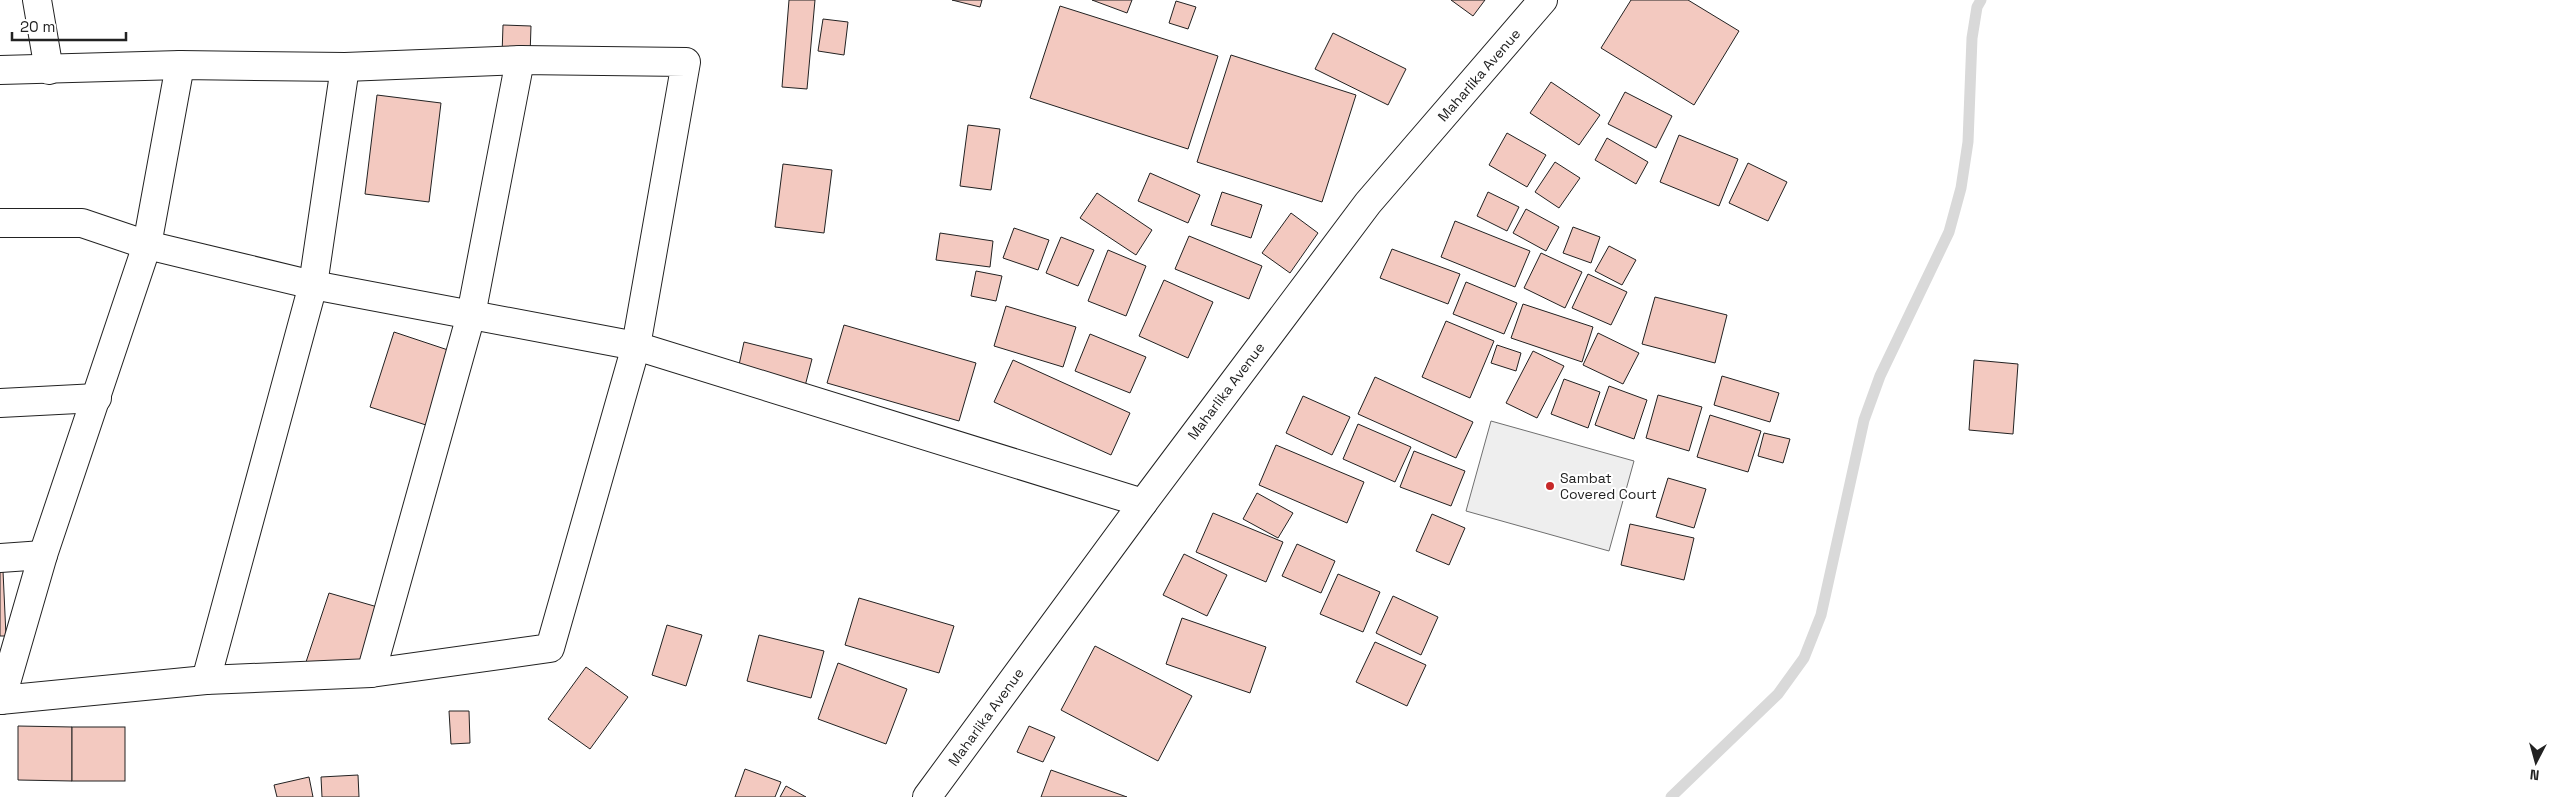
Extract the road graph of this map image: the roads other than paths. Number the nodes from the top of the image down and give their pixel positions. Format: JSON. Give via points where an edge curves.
{"nodes":[{"id":1,"x":37,"y":0,"type":"edge"},
{"id":2,"x":1543,"y":0,"type":"edge"},
{"id":3,"x":520,"y":60,"type":"junction"},
{"id":4,"x":180,"y":65,"type":"junction"},
{"id":5,"x":345,"y":67,"type":"junction"},
{"id":6,"x":0,"y":70,"type":"edge"},
{"id":7,"x":49,"y":70,"type":"junction"},
{"id":8,"x":0,"y":223,"type":"edge"},
{"id":9,"x":147,"y":245,"type":"junction"},
{"id":10,"x":313,"y":285,"type":"junction"},
{"id":11,"x":471,"y":315,"type":"junction"},
{"id":12,"x":636,"y":346,"type":"junction"},
{"id":13,"x":97,"y":398,"type":"junction"},
{"id":14,"x":0,"y":403,"type":"edge"},
{"id":15,"x":1143,"y":503,"type":"junction"},
{"id":16,"x":42,"y":555,"type":"junction"},
{"id":17,"x":0,"y":558,"type":"edge"},
{"id":18,"x":371,"y":673,"type":"junction"},
{"id":19,"x":206,"y":680,"type":"junction"},
{"id":20,"x":1,"y":700,"type":"edge"},
{"id":21,"x":927,"y":797,"type":"edge"}],
"edges":[{"from":1,"to":7,"type":"street"},
{"from":2,"to":15,"type":"street","name":"Maharlika Avenue","via":[[1368,203]]},
{"from":3,"to":5,"type":"street"},
{"from":3,"to":11,"type":"street"},
{"from":3,"to":12,"type":"street","via":[[686,62]]},
{"from":4,"to":5,"type":"street"},
{"from":4,"to":7,"type":"street"},
{"from":4,"to":9,"type":"street"},
{"from":5,"to":10,"type":"street"},
{"from":6,"to":7,"type":"street"},
{"from":8,"to":9,"type":"street","via":[[82,223]]},
{"from":9,"to":10,"type":"street"},
{"from":9,"to":13,"type":"street"},
{"from":10,"to":11,"type":"street"},
{"from":10,"to":19,"type":"street"},
{"from":11,"to":12,"type":"street"},
{"from":11,"to":18,"type":"street"},
{"from":12,"to":15,"type":"street"},
{"from":12,"to":18,"type":"street","via":[[550,648]]},
{"from":13,"to":14,"type":"street"},
{"from":13,"to":16,"type":"street"},
{"from":15,"to":21,"type":"street","name":"Maharlika Avenue"},
{"from":16,"to":17,"type":"street"},
{"from":16,"to":20,"type":"street"},
{"from":18,"to":19,"type":"street"},
{"from":19,"to":20,"type":"street"}]}
